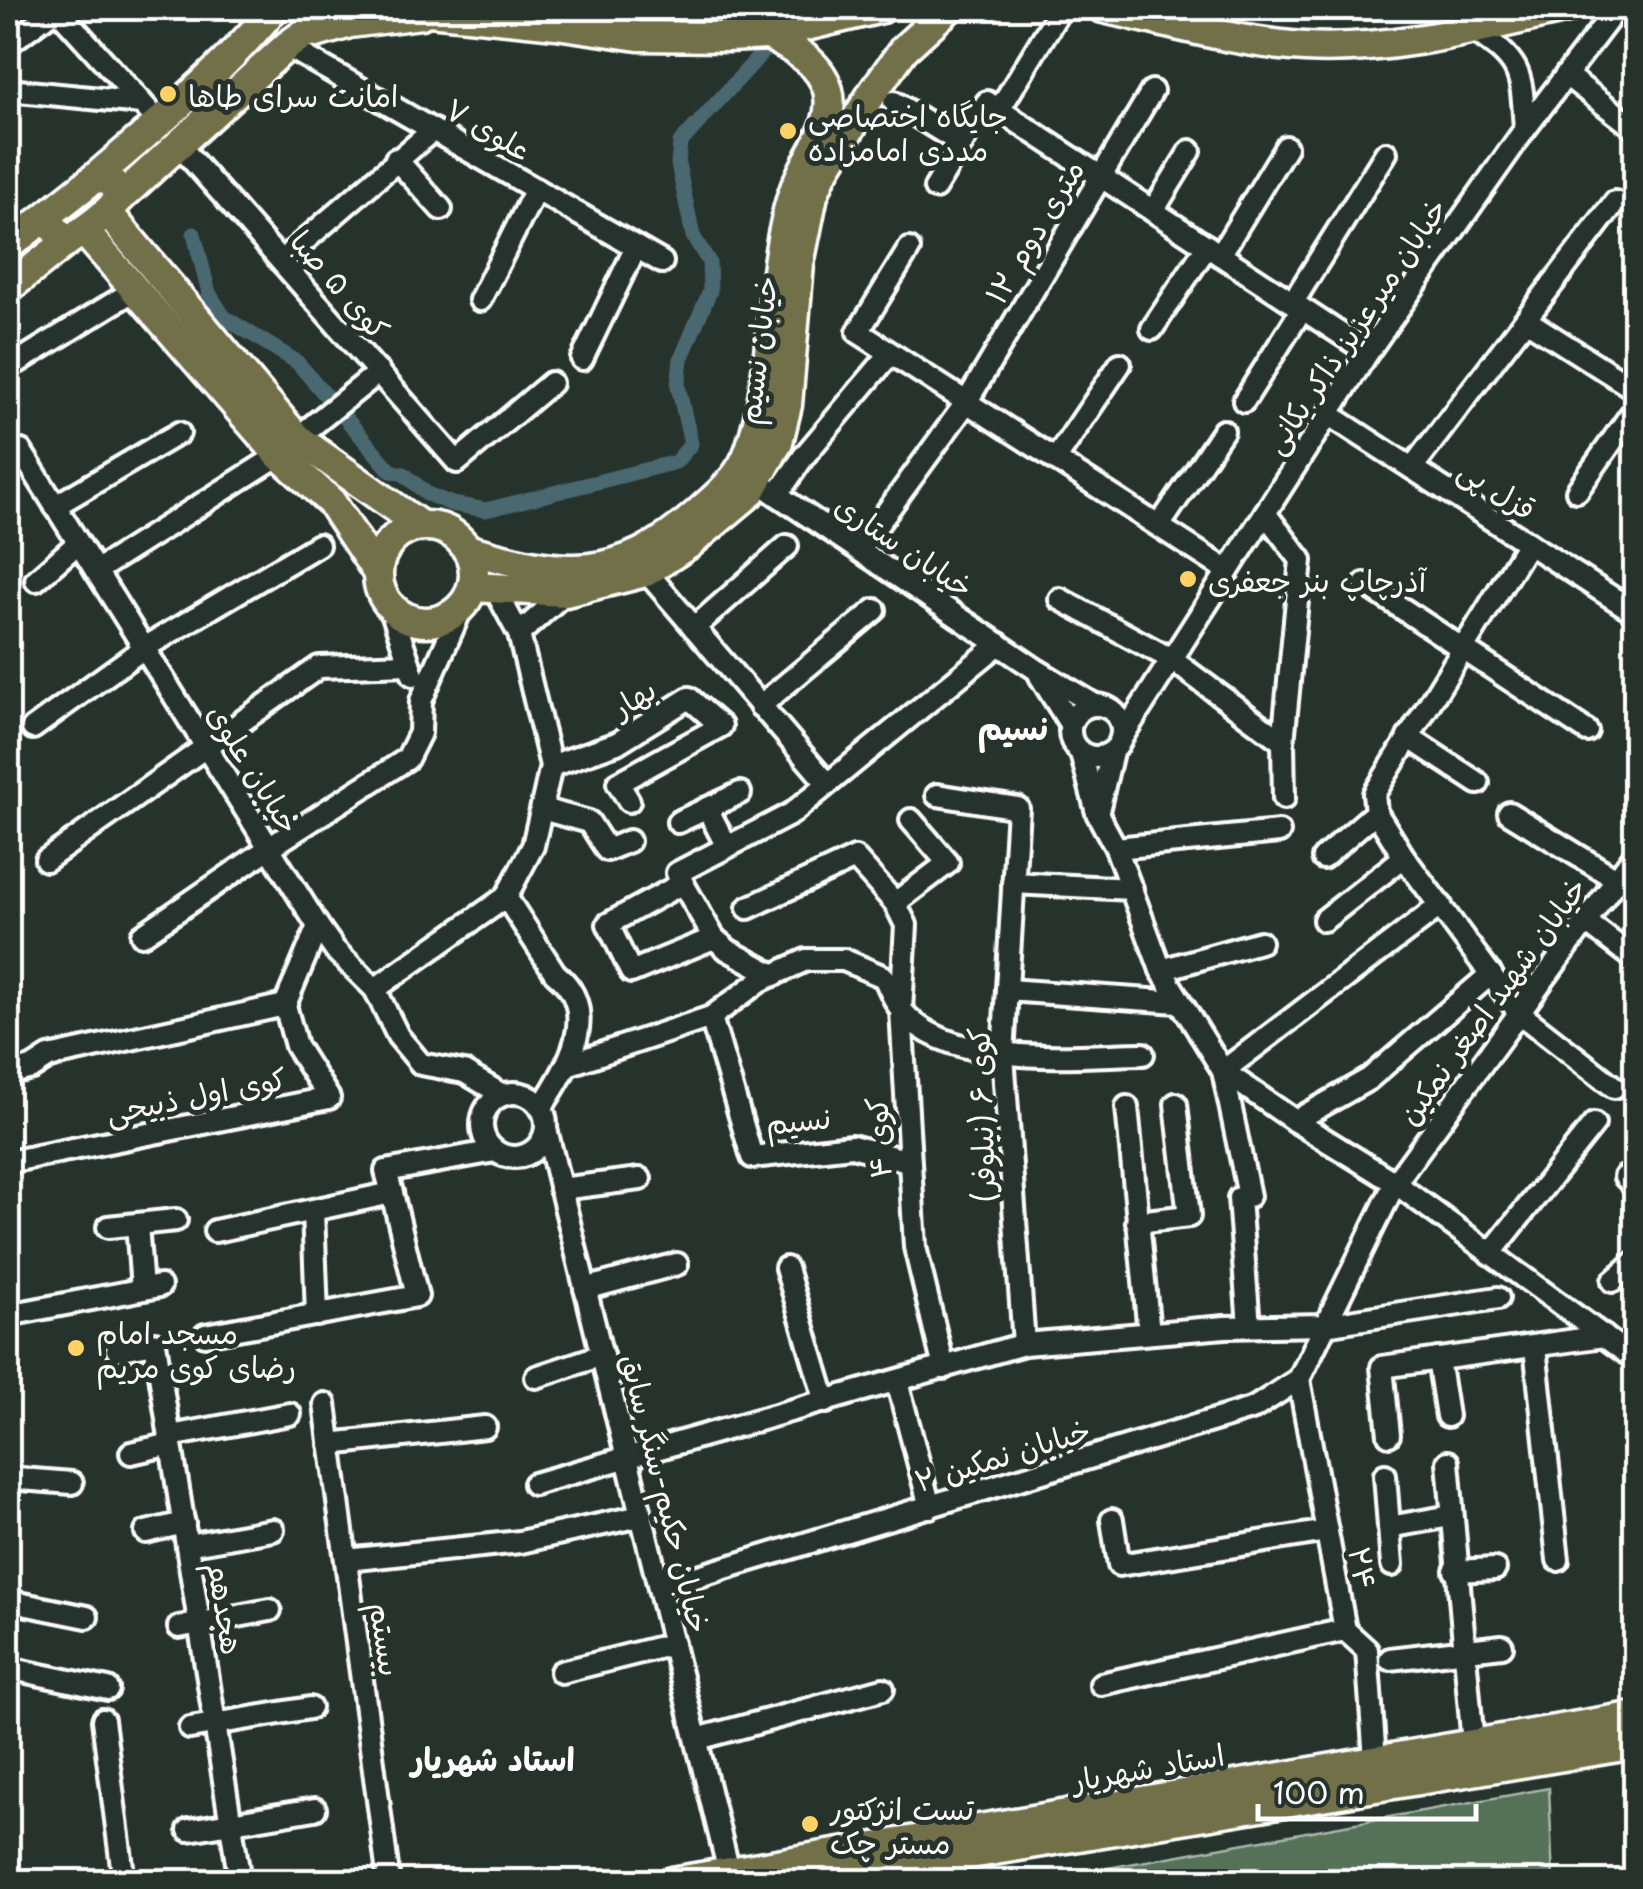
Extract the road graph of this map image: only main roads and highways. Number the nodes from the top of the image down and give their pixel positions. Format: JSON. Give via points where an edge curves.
{"nodes":[{"id":1,"x":274,"y":8,"type":"edge"},
{"id":2,"x":340,"y":8,"type":"edge"},
{"id":3,"x":399,"y":8,"type":"edge"},
{"id":4,"x":882,"y":8,"type":"edge"},
{"id":5,"x":949,"y":8,"type":"edge"},
{"id":6,"x":1102,"y":8,"type":"edge"},
{"id":7,"x":1568,"y":8,"type":"edge"},
{"id":8,"x":447,"y":12,"type":"edge"},
{"id":9,"x":769,"y":35,"type":"junction"},
{"id":10,"x":287,"y":46,"type":"junction"},
{"id":11,"x":98,"y":176,"type":"junction"},
{"id":12,"x":114,"y":205,"type":"junction"},
{"id":13,"x":49,"y":214,"type":"junction"},
{"id":14,"x":76,"y":236,"type":"junction"},
{"id":15,"x":8,"y":246,"type":"edge"},
{"id":16,"x":8,"y":288,"type":"edge"},
{"id":17,"x":288,"y":447,"type":"junction"},
{"id":18,"x":759,"y":483,"type":"junction"},
{"id":19,"x":421,"y":526,"type":"junction"},
{"id":20,"x":467,"y":548,"type":"junction"},
{"id":21,"x":640,"y":564,"type":"junction"},
{"id":22,"x":377,"y":572,"type":"junction"},
{"id":23,"x":477,"y":594,"type":"junction"},
{"id":24,"x":1636,"y":1716,"type":"edge"},
{"id":25,"x":1636,"y":1744,"type":"edge"},
{"id":26,"x":976,"y":1841,"type":"junction"},
{"id":27,"x":935,"y":1848,"type":"junction"},
{"id":28,"x":672,"y":1882,"type":"edge"},
{"id":29,"x":800,"y":1882,"type":"edge"}],
"edges":[{"from":1,"to":11,"type":"main road","via":[[150,113]]},
{"from":2,"to":10,"type":"main road"},
{"from":3,"to":8,"type":"main road"},
{"from":4,"to":9,"type":"main road"},
{"from":5,"to":18,"type":"main road","name":"خیابان نسیم","via":[[875,89],[813,196],[799,264],[787,405]]},
{"from":6,"to":7,"type":"main road","via":[[1303,47],[1363,46]]},
{"from":8,"to":9,"type":"main road","via":[[638,36]]},
{"from":8,"to":10,"type":"main road","via":[[350,23]]},
{"from":9,"to":18,"type":"main road","name":"خیابان نسیم","via":[[813,63],[829,94],[825,128],[800,175],[784,227],[755,432]]},
{"from":10,"to":12,"type":"main road"},
{"from":11,"to":12,"type":"main road","via":[[112,182]]},
{"from":11,"to":13,"type":"main road"},
{"from":12,"to":14,"type":"main road"},
{"from":12,"to":17,"type":"main road"},
{"from":13,"to":14,"type":"main road","via":[[54,230]]},
{"from":13,"to":15,"type":"main road"},
{"from":14,"to":16,"type":"main road"},
{"from":14,"to":17,"type":"main road"},
{"from":17,"to":19,"type":"main road"},
{"from":17,"to":22,"type":"main road"},
{"from":18,"to":21,"type":"main road","name":"خیابان نسیم","via":[[689,544]]},
{"from":19,"to":20,"type":"main road","via":[[439,528]]},
{"from":19,"to":22,"type":"main road","via":[[391,541]]},
{"from":20,"to":21,"type":"main road","name":"خیابان نسیم","via":[[528,567]]},
{"from":20,"to":23,"type":"main road"},
{"from":21,"to":23,"type":"main road","name":"خیابان نسیم","via":[[566,592]]},
{"from":22,"to":23,"type":"main road","via":[[380,592],[408,620],[447,618]]},
{"from":24,"to":26,"type":"main road","name":"استاد شهریار","via":[[1375,1760]]},
{"from":25,"to":26,"type":"main road","name":"استاد شهریار"},
{"from":26,"to":27,"type":"main road","name":"استاد شهریار"},
{"from":27,"to":28,"type":"main road","name":"استاد شهریار"},
{"from":27,"to":29,"type":"main road","name":"استاد شهریار"}]}
